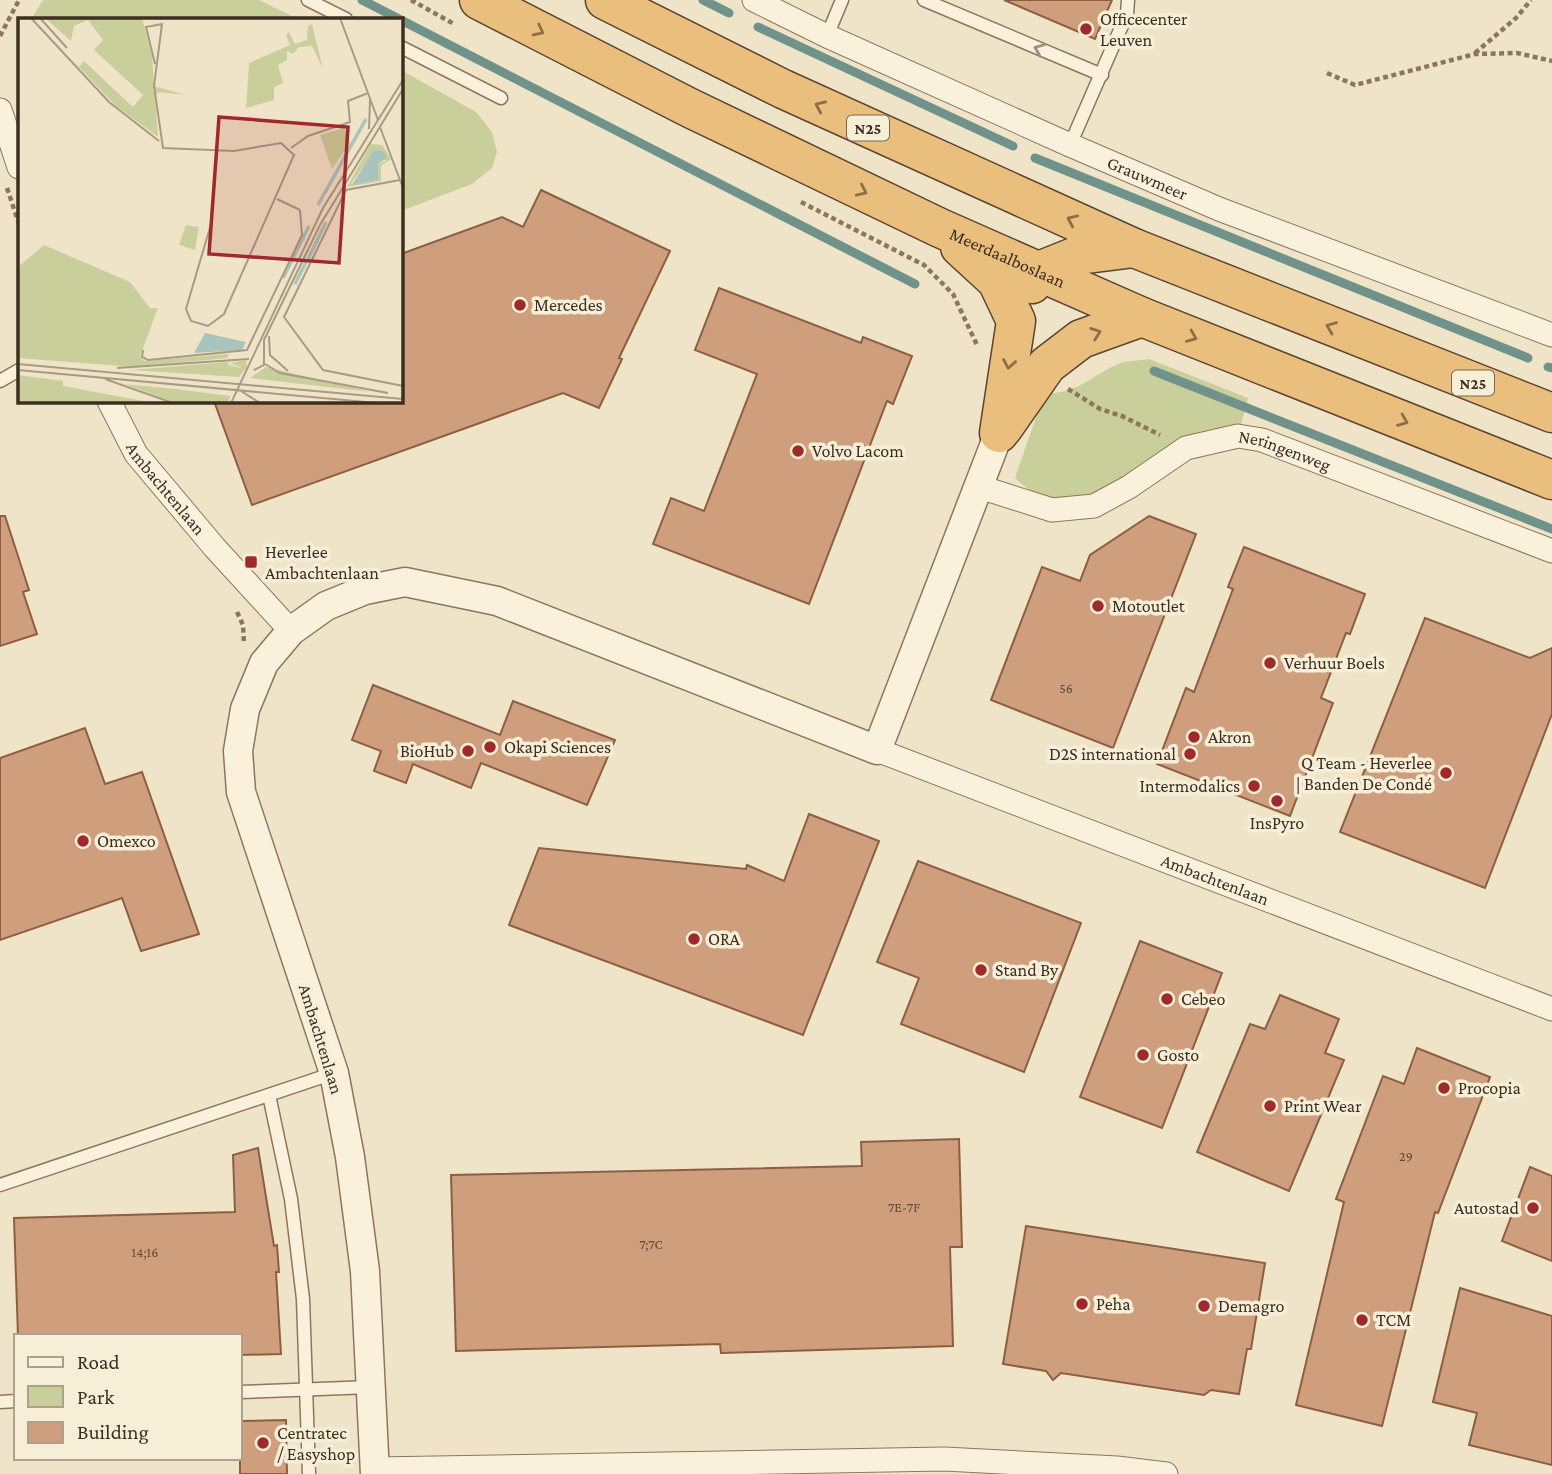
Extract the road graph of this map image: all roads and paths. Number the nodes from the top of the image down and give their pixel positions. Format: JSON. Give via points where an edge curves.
{"nodes":[{"id":1,"x":19,"y":0,"type":"edge"},
{"id":2,"x":308,"y":0,"type":"edge"},
{"id":3,"x":411,"y":0,"type":"edge"},
{"id":4,"x":605,"y":0,"type":"edge"},
{"id":5,"x":754,"y":0,"type":"edge"},
{"id":6,"x":842,"y":0,"type":"edge"},
{"id":7,"x":924,"y":0,"type":"edge"},
{"id":8,"x":1128,"y":0,"type":"edge"},
{"id":9,"x":1531,"y":0,"type":"edge"},
{"id":10,"x":470,"y":14,"type":"edge"},
{"id":11,"x":344,"y":18,"type":"edge"},
{"id":12,"x":0,"y":36,"type":"edge"},
{"id":13,"x":827,"y":36,"type":"junction"},
{"id":14,"x":402,"y":48,"type":"edge"},
{"id":15,"x":1475,"y":54,"type":"junction"},
{"id":16,"x":1552,"y":61,"type":"edge"},
{"id":17,"x":1327,"y":73,"type":"dead end"},
{"id":18,"x":1102,"y":75,"type":"junction"},
{"id":19,"x":501,"y":98,"type":"dead end"},
{"id":20,"x":0,"y":110,"type":"edge"},
{"id":21,"x":1070,"y":145,"type":"junction"},
{"id":22,"x":12,"y":174,"type":"edge"},
{"id":23,"x":790,"y":196,"type":"dead end"},
{"id":24,"x":18,"y":217,"type":"edge"},
{"id":25,"x":940,"y":228,"type":"junction"},
{"id":26,"x":1134,"y":248,"type":"junction"},
{"id":27,"x":1039,"y":271,"type":"junction"},
{"id":28,"x":1142,"y":317,"type":"junction"},
{"id":29,"x":1016,"y":321,"type":"junction"},
{"id":30,"x":1552,"y":335,"type":"edge"},
{"id":31,"x":980,"y":350,"type":"dead end"},
{"id":32,"x":18,"y":371,"type":"edge"},
{"id":33,"x":0,"y":382,"type":"edge"},
{"id":34,"x":1061,"y":385,"type":"dead end"},
{"id":35,"x":110,"y":402,"type":"edge"},
{"id":36,"x":1552,"y":413,"type":"edge"},
{"id":37,"x":999,"y":433,"type":"junction"},
{"id":38,"x":1183,"y":450,"type":"junction"},
{"id":39,"x":1552,"y":480,"type":"edge"},
{"id":40,"x":980,"y":487,"type":"junction"},
{"id":41,"x":1552,"y":551,"type":"edge"},
{"id":42,"x":291,"y":631,"type":"junction"},
{"id":43,"x":877,"y":750,"type":"junction"},
{"id":44,"x":1552,"y":1009,"type":"edge"},
{"id":45,"x":334,"y":1073,"type":"junction"},
{"id":46,"x":269,"y":1095,"type":"junction"},
{"id":47,"x":0,"y":1185,"type":"edge"},
{"id":48,"x":371,"y":1387,"type":"junction"},
{"id":49,"x":308,"y":1389,"type":"junction"},
{"id":50,"x":242,"y":1392,"type":"edge"},
{"id":51,"x":1087,"y":1470,"type":"edge"},
{"id":52,"x":375,"y":1472,"type":"edge"},
{"id":53,"x":309,"y":1474,"type":"edge"},
{"id":54,"x":1166,"y":1474,"type":"edge"}],
"edges":[{"from":1,"to":12,"type":"path"},
{"from":2,"to":11,"type":"lane"},
{"from":3,"to":10,"type":"path"},
{"from":26,"to":4,"type":"highway","number":"N25","one_way":true,"via":[[783,89]]},
{"from":5,"to":13,"type":"street","name":"Grauwmeer"},
{"from":6,"to":13,"type":"lane"},
{"from":18,"to":7,"type":"lane","one_way":true},
{"from":8,"to":18,"type":"lane","via":[[1127,14]]},
{"from":9,"to":15,"type":"path"},
{"from":10,"to":25,"type":"highway","name":"Meerdaalboslaan","one_way":true,"via":[[690,108]]},
{"from":13,"to":21,"type":"street","name":"Grauwmeer"},
{"from":14,"to":19,"type":"lane"},
{"from":15,"to":16,"type":"path","via":[[1517,53]]},
{"from":15,"to":17,"type":"path","via":[[1356,85]]},
{"from":18,"to":21,"type":"lane"},
{"from":20,"to":22,"type":"street"},
{"from":21,"to":30,"type":"street","name":"Grauwmeer","via":[[1219,209]]},
{"from":22,"to":24,"type":"path"},
{"from":23,"to":31,"type":"path","via":[[924,265],[953,294]]},
{"from":25,"to":27,"type":"highway","name":"Meerdaalboslaan"},
{"from":25,"to":29,"type":"highway","via":[[998,281]]},
{"from":26,"to":27,"type":"highway","via":[[1079,255]]},
{"from":36,"to":26,"type":"highway","number":"N25","one_way":true},
{"from":27,"to":28,"type":"highway","name":"Meerdaalboslaan"},
{"from":27,"to":29,"type":"highway"},
{"from":37,"to":28,"type":"highway","one_way":true,"via":[[1047,365],[1081,339]]},
{"from":28,"to":39,"type":"highway","name":"Meerdaalboslaan","one_way":true},
{"from":29,"to":37,"type":"highway","one_way":true},
{"from":32,"to":33,"type":"lane"},
{"from":34,"to":38,"type":"path"},
{"from":35,"to":42,"type":"street","name":"Ambachtenlaan","via":[[136,454]]},
{"from":37,"to":40,"type":"street"},
{"from":38,"to":40,"type":"street","name":"Neringenweg","via":[[1094,506],[1052,510]]},
{"from":38,"to":41,"type":"street","name":"Neringenweg","via":[[1238,436],[1262,440]]},
{"from":40,"to":43,"type":"street"},
{"from":42,"to":43,"type":"street","name":"Ambachtenlaan","via":[[326,606],[365,590],[405,582],[463,593],[496,601]]},
{"from":42,"to":45,"type":"street","name":"Ambachtenlaan","via":[[264,663],[245,709],[238,751],[241,792]]},
{"from":43,"to":44,"type":"street","name":"Ambachtenlaan"},
{"from":45,"to":46,"type":"lane"},
{"from":45,"to":48,"type":"street","name":"Ambachtenlaan","via":[[364,1261]]},
{"from":46,"to":47,"type":"lane"},
{"from":46,"to":49,"type":"lane","via":[[291,1199]]},
{"from":48,"to":49,"type":"lane"},
{"from":48,"to":52,"type":"street","name":"Ambachtenlaan"},
{"from":49,"to":50,"type":"lane"},
{"from":49,"to":53,"type":"lane"},
{"from":51,"to":52,"type":"street","name":"Ambachtenlaan","via":[[944,1459]]},
{"from":51,"to":54,"type":"street","name":"Ambachtenlaan"}]}
